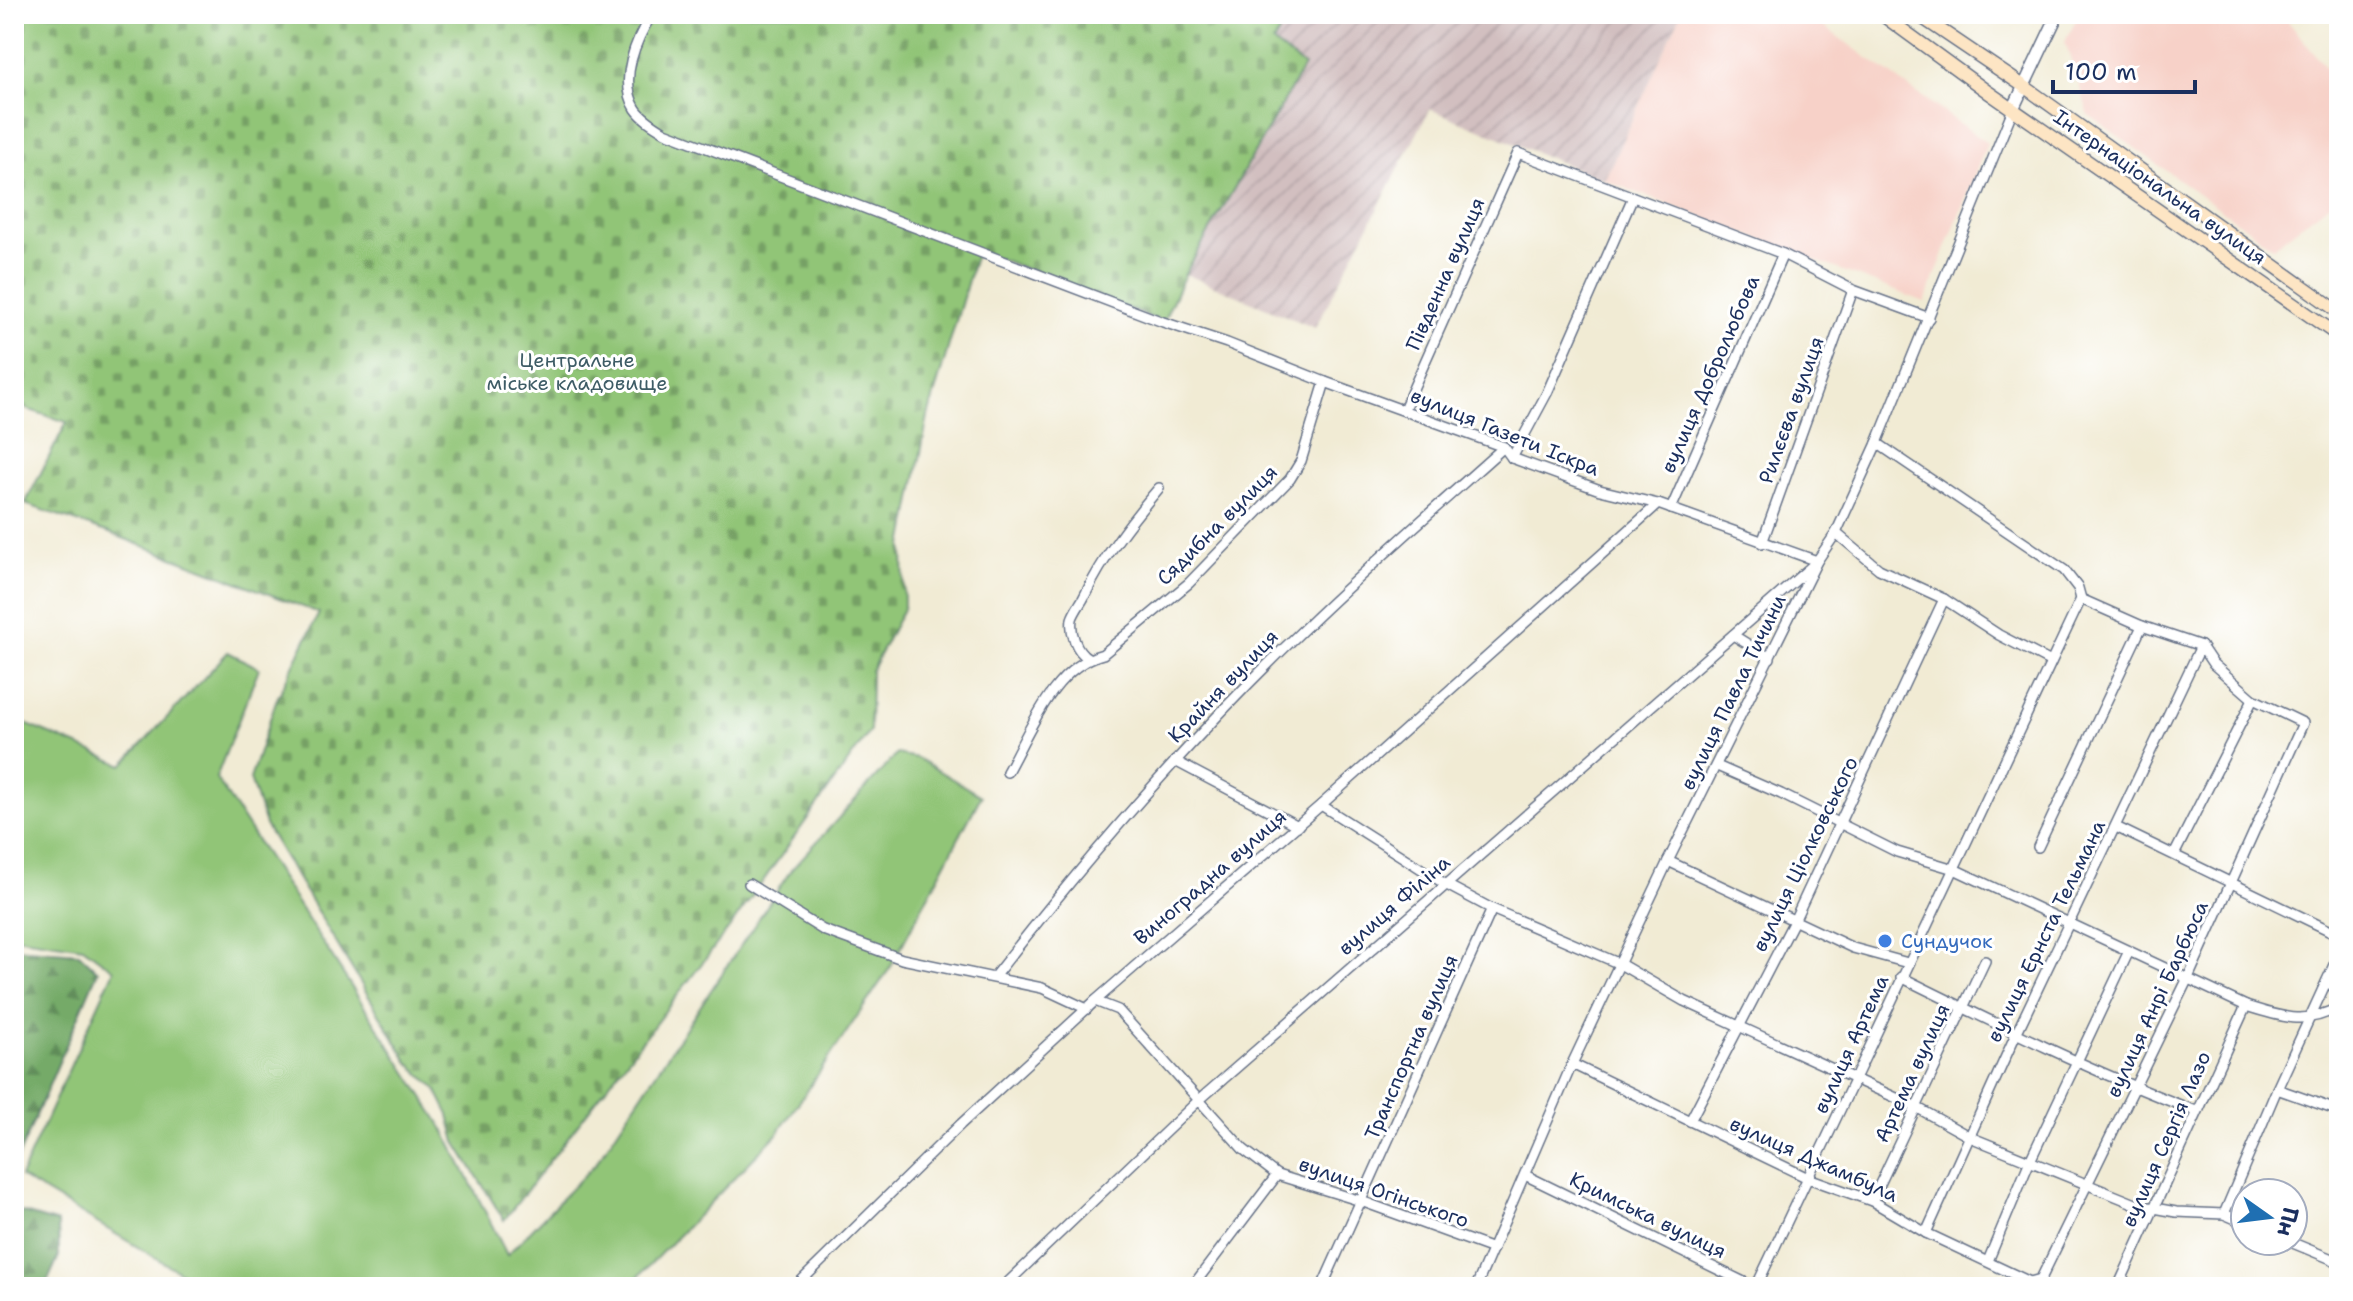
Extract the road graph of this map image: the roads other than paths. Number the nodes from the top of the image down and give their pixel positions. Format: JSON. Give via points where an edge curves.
{"nodes":[{"id":1,"x":652,"y":14,"type":"edge"},
{"id":2,"x":1881,"y":14,"type":"edge"},
{"id":3,"x":1917,"y":14,"type":"edge"},
{"id":4,"x":2058,"y":14,"type":"edge"},
{"id":5,"x":2025,"y":87,"type":"junction"},
{"id":6,"x":2013,"y":109,"type":"junction"},
{"id":7,"x":1633,"y":197,"type":"junction"},
{"id":8,"x":1783,"y":254,"type":"junction"},
{"id":9,"x":1853,"y":290,"type":"junction"},
{"id":10,"x":2339,"y":312,"type":"edge"},
{"id":11,"x":1929,"y":318,"type":"junction"},
{"id":12,"x":2339,"y":336,"type":"edge"},
{"id":13,"x":1325,"y":382,"type":"junction"},
{"id":14,"x":1404,"y":409,"type":"junction"},
{"id":15,"x":1877,"y":443,"type":"junction"},
{"id":16,"x":1504,"y":447,"type":"junction"},
{"id":17,"x":1512,"y":458,"type":"junction"},
{"id":18,"x":1159,"y":488,"type":"dead end"},
{"id":19,"x":1658,"y":504,"type":"junction"},
{"id":20,"x":1671,"y":509,"type":"junction"},
{"id":21,"x":1836,"y":533,"type":"junction"},
{"id":22,"x":1762,"y":543,"type":"junction"},
{"id":23,"x":1817,"y":561,"type":"junction"},
{"id":24,"x":1944,"y":599,"type":"junction"},
{"id":25,"x":2081,"y":599,"type":"junction"},
{"id":26,"x":2142,"y":626,"type":"junction"},
{"id":27,"x":1733,"y":635,"type":"junction"},
{"id":28,"x":2201,"y":646,"type":"junction"},
{"id":29,"x":1088,"y":658,"type":"junction"},
{"id":30,"x":1770,"y":658,"type":"junction"},
{"id":31,"x":2051,"y":662,"type":"junction"},
{"id":32,"x":2253,"y":699,"type":"junction"},
{"id":33,"x":1175,"y":761,"type":"junction"},
{"id":34,"x":1717,"y":766,"type":"junction"},
{"id":35,"x":1007,"y":772,"type":"dead end"},
{"id":36,"x":1321,"y":805,"type":"junction"},
{"id":37,"x":1838,"y":824,"type":"junction"},
{"id":38,"x":1298,"y":826,"type":"junction"},
{"id":39,"x":2116,"y":827,"type":"junction"},
{"id":40,"x":2038,"y":847,"type":"dead end"},
{"id":41,"x":2175,"y":853,"type":"junction"},
{"id":42,"x":1668,"y":861,"type":"junction"},
{"id":43,"x":1954,"y":869,"type":"junction"},
{"id":44,"x":2231,"y":883,"type":"junction"},
{"id":45,"x":749,"y":884,"type":"dead end"},
{"id":46,"x":1445,"y":884,"type":"junction"},
{"id":47,"x":1492,"y":909,"type":"junction"},
{"id":48,"x":1794,"y":921,"type":"junction"},
{"id":49,"x":2070,"y":924,"type":"junction"},
{"id":50,"x":2339,"y":935,"type":"edge"},
{"id":51,"x":2129,"y":951,"type":"junction"},
{"id":52,"x":2339,"y":954,"type":"edge"},
{"id":53,"x":1985,"y":961,"type":"dead end"},
{"id":54,"x":1908,"y":963,"type":"junction"},
{"id":55,"x":1620,"y":964,"type":"junction"},
{"id":56,"x":994,"y":977,"type":"junction"},
{"id":57,"x":1901,"y":977,"type":"junction"},
{"id":58,"x":2188,"y":978,"type":"junction"},
{"id":59,"x":2327,"y":981,"type":"junction"},
{"id":60,"x":2339,"y":992,"type":"edge"},
{"id":61,"x":1091,"y":1005,"type":"junction"},
{"id":62,"x":2246,"y":1006,"type":"junction"},
{"id":63,"x":1962,"y":1007,"type":"junction"},
{"id":64,"x":2339,"y":1007,"type":"edge"},
{"id":65,"x":2309,"y":1019,"type":"junction"},
{"id":66,"x":1740,"y":1027,"type":"junction"},
{"id":67,"x":2016,"y":1034,"type":"junction"},
{"id":68,"x":2076,"y":1061,"type":"junction"},
{"id":69,"x":1572,"y":1064,"type":"junction"},
{"id":70,"x":1857,"y":1079,"type":"junction"},
{"id":71,"x":2135,"y":1088,"type":"junction"},
{"id":72,"x":2277,"y":1089,"type":"junction"},
{"id":73,"x":1198,"y":1101,"type":"junction"},
{"id":74,"x":1916,"y":1107,"type":"junction"},
{"id":75,"x":2196,"y":1111,"type":"junction"},
{"id":76,"x":2339,"y":1111,"type":"edge"},
{"id":77,"x":1690,"y":1121,"type":"junction"},
{"id":78,"x":1970,"y":1137,"type":"junction"},
{"id":79,"x":2029,"y":1163,"type":"junction"},
{"id":80,"x":1277,"y":1175,"type":"junction"},
{"id":81,"x":1525,"y":1175,"type":"junction"},
{"id":82,"x":1808,"y":1178,"type":"junction"},
{"id":83,"x":2088,"y":1185,"type":"junction"},
{"id":84,"x":1361,"y":1201,"type":"junction"},
{"id":85,"x":1872,"y":1201,"type":"junction"},
{"id":86,"x":2155,"y":1208,"type":"junction"},
{"id":87,"x":2224,"y":1214,"type":"junction"},
{"id":88,"x":2229,"y":1216,"type":"edge"},
{"id":89,"x":1926,"y":1233,"type":"junction"},
{"id":90,"x":1493,"y":1249,"type":"junction"},
{"id":91,"x":2309,"y":1250,"type":"edge"},
{"id":92,"x":1988,"y":1261,"type":"junction"},
{"id":93,"x":2339,"y":1262,"type":"edge"},
{"id":94,"x":2039,"y":1283,"type":"edge"},
{"id":95,"x":795,"y":1287,"type":"edge"},
{"id":96,"x":1003,"y":1287,"type":"edge"},
{"id":97,"x":1192,"y":1287,"type":"edge"},
{"id":98,"x":1322,"y":1287,"type":"edge"},
{"id":99,"x":1476,"y":1287,"type":"edge"},
{"id":100,"x":1755,"y":1287,"type":"edge"},
{"id":101,"x":2118,"y":1287,"type":"edge"}],
"edges":[{"from":1,"to":13,"type":"street","name":"вулиця Газети Іскра","via":[[631,61],[631,98],[637,111],[665,132]]},
{"from":2,"to":6,"type":"main road","name":"Інтернаціональна вулиця"},
{"from":3,"to":5,"type":"main road","name":"Інтернаціональна вулиця"},
{"from":4,"to":5,"type":"street"},
{"from":5,"to":6,"type":"street"},
{"from":5,"to":10,"type":"main road","name":"Інтернаціональна вулиця"},
{"from":6,"to":11,"type":"street","name":"вулиця Павла Тичини"},
{"from":6,"to":12,"type":"main road","name":"Інтернаціональна вулиця"},
{"from":7,"to":8,"type":"street"},
{"from":7,"to":14,"type":"street","name":"Південна вулиця","via":[[1518,153]]},
{"from":7,"to":17,"type":"street","via":[[1547,393]]},
{"from":8,"to":9,"type":"street"},
{"from":8,"to":20,"type":"street","name":"вулиця Добролюбова"},
{"from":9,"to":11,"type":"street"},
{"from":9,"to":22,"type":"street","name":"Рилєєва вулиця"},
{"from":11,"to":15,"type":"street","name":"вулиця Павла Тичини"},
{"from":13,"to":14,"type":"street","name":"вулиця Газети Іскра"},
{"from":13,"to":29,"type":"street","name":"Сядибна вулиця","via":[[1301,461],[1290,479],[1189,583],[1103,654]]},
{"from":14,"to":16,"type":"street","name":"вулиця Газети Іскра"},
{"from":15,"to":21,"type":"street","name":"вулиця Павла Тичини"},
{"from":15,"to":25,"type":"street","via":[[2064,570]]},
{"from":16,"to":17,"type":"street","name":"вулиця Газети Іскра"},
{"from":16,"to":33,"type":"street","name":"Крайня вулиця","via":[[1305,627]]},
{"from":17,"to":19,"type":"street","name":"вулиця Газети Іскра","via":[[1600,490]]},
{"from":18,"to":29,"type":"street","via":[[1123,531],[1072,620],[1075,642]]},
{"from":19,"to":20,"type":"street","name":"вулиця Газети Іскра"},
{"from":19,"to":36,"type":"street","name":"Виноградна вулиця"},
{"from":20,"to":22,"type":"street","name":"вулиця Газети Іскра"},
{"from":21,"to":23,"type":"street","name":"вулиця Павла Тичини"},
{"from":21,"to":24,"type":"street","via":[[1879,569]]},
{"from":22,"to":23,"type":"street","name":"вулиця Газети Іскра"},
{"from":23,"to":27,"type":"street","name":"вулиця Філіна"},
{"from":23,"to":30,"type":"street","name":"вулиця Павла Тичини"},
{"from":24,"to":31,"type":"street"},
{"from":24,"to":37,"type":"street","name":"вулиця Ціолковського"},
{"from":25,"to":26,"type":"street"},
{"from":25,"to":31,"type":"street","name":"вулиця Артема"},
{"from":26,"to":28,"type":"street"},
{"from":26,"to":40,"type":"street"},
{"from":27,"to":30,"type":"street"},
{"from":27,"to":46,"type":"street","name":"вулиця Філіна"},
{"from":28,"to":32,"type":"street","via":[[2213,664]]},
{"from":28,"to":39,"type":"street","name":"вулиця Ернста Тельмана"},
{"from":29,"to":35,"type":"street","name":"Сядибна вулиця","via":[[1054,692]]},
{"from":30,"to":34,"type":"street","name":"вулиця Павла Тичини"},
{"from":31,"to":43,"type":"street","name":"вулиця Артема"},
{"from":32,"to":41,"type":"street"},
{"from":32,"to":44,"type":"street","name":"вулиця Анрі Барбюса","via":[[2303,723]]},
{"from":33,"to":38,"type":"street"},
{"from":33,"to":56,"type":"street","name":"Крайня вулиця"},
{"from":34,"to":37,"type":"street"},
{"from":34,"to":42,"type":"street","name":"вулиця Павла Тичини"},
{"from":36,"to":38,"type":"street","name":"Виноградна вулиця"},
{"from":36,"to":46,"type":"street"},
{"from":37,"to":43,"type":"street","via":[[1897,852]]},
{"from":37,"to":48,"type":"street","name":"вулиця Ціолковського"},
{"from":38,"to":61,"type":"street","name":"Виноградна вулиця"},
{"from":39,"to":41,"type":"street"},
{"from":39,"to":49,"type":"street","name":"вулиця Ернста Тельмана"},
{"from":41,"to":44,"type":"street"},
{"from":42,"to":48,"type":"street"},
{"from":42,"to":55,"type":"street","name":"вулиця Павла Тичини"},
{"from":43,"to":49,"type":"street"},
{"from":43,"to":54,"type":"street","name":"вулиця Артема"},
{"from":44,"to":50,"type":"street"},
{"from":44,"to":58,"type":"street","name":"вулиця Анрі Барбюса"},
{"from":45,"to":56,"type":"street","name":"вулиця Огінського","via":[[823,930],[902,959]]},
{"from":46,"to":47,"type":"street"},
{"from":46,"to":73,"type":"street","name":"вулиця Філіна"},
{"from":47,"to":55,"type":"street"},
{"from":47,"to":84,"type":"street","name":"Транспортна вулиця"},
{"from":48,"to":54,"type":"street","via":[[1853,948]]},
{"from":48,"to":66,"type":"street","name":"вулиця Ціолковського"},
{"from":49,"to":51,"type":"street"},
{"from":49,"to":67,"type":"street","name":"вулиця Ернста Тельмана"},
{"from":51,"to":58,"type":"street"},
{"from":51,"to":68,"type":"street"},
{"from":52,"to":59,"type":"street"},
{"from":53,"to":63,"type":"street","name":"Артема вулиця"},
{"from":54,"to":57,"type":"street","name":"вулиця Артема"},
{"from":55,"to":66,"type":"street"},
{"from":55,"to":69,"type":"street","name":"вулиця Павла Тичини"},
{"from":56,"to":61,"type":"street","name":"вулиця Огінського"},
{"from":57,"to":63,"type":"street"},
{"from":57,"to":70,"type":"street","name":"вулиця Артема"},
{"from":58,"to":62,"type":"street"},
{"from":58,"to":71,"type":"street","name":"вулиця Анрі Барбюса"},
{"from":59,"to":60,"type":"street"},
{"from":59,"to":65,"type":"street"},
{"from":61,"to":73,"type":"street","name":"вулиця Огінського","via":[[1118,1010]]},
{"from":61,"to":95,"type":"street","name":"Виноградна вулиця"},
{"from":62,"to":65,"type":"street"},
{"from":62,"to":75,"type":"street","name":"вулиця Сергія Лазо"},
{"from":63,"to":67,"type":"street"},
{"from":63,"to":74,"type":"street","name":"Артема вулиця"},
{"from":64,"to":65,"type":"street"},
{"from":65,"to":72,"type":"street"},
{"from":66,"to":70,"type":"street"},
{"from":66,"to":77,"type":"street","name":"вулиця Ціолковського"},
{"from":67,"to":68,"type":"street"},
{"from":67,"to":78,"type":"street","name":"вулиця Ернста Тельмана"},
{"from":68,"to":71,"type":"street"},
{"from":68,"to":79,"type":"street"},
{"from":69,"to":77,"type":"street","name":"вулиця Джамбула"},
{"from":69,"to":81,"type":"street","name":"вулиця Павла Тичини"},
{"from":70,"to":74,"type":"street"},
{"from":70,"to":82,"type":"street","name":"вулиця Артема"},
{"from":71,"to":75,"type":"street"},
{"from":71,"to":83,"type":"street","name":"вулиця Анрі Барбюса"},
{"from":72,"to":76,"type":"street"},
{"from":72,"to":87,"type":"street"},
{"from":73,"to":80,"type":"street","name":"вулиця Огінського","via":[[1243,1149]]},
{"from":73,"to":96,"type":"street","name":"вулиця Філіна"},
{"from":74,"to":78,"type":"street"},
{"from":74,"to":85,"type":"street","name":"Артема вулиця"},
{"from":75,"to":86,"type":"street","name":"вулиця Сергія Лазо"},
{"from":77,"to":82,"type":"street","name":"вулиця Джамбула"},
{"from":78,"to":79,"type":"street"},
{"from":78,"to":89,"type":"street","name":"вулиця Ернста Тельмана"},
{"from":79,"to":83,"type":"street"},
{"from":79,"to":92,"type":"street"},
{"from":80,"to":84,"type":"street","name":"вулиця Огінського"},
{"from":80,"to":97,"type":"street"},
{"from":81,"to":90,"type":"street","name":"вулиця Павла Тичини"},
{"from":81,"to":100,"type":"street","name":"Кримська вулиця"},
{"from":82,"to":85,"type":"street","name":"вулиця Джамбула"},
{"from":82,"to":100,"type":"street","name":"вулиця Артема"},
{"from":83,"to":86,"type":"street"},
{"from":83,"to":94,"type":"street","name":"вулиця Анрі Барбюса"},
{"from":84,"to":90,"type":"street","name":"вулиця Огінського"},
{"from":84,"to":98,"type":"street","name":"Транспортна вулиця"},
{"from":85,"to":89,"type":"street","name":"вулиця Джамбула"},
{"from":86,"to":87,"type":"street"},
{"from":86,"to":101,"type":"street","name":"вулиця Сергія Лазо"},
{"from":87,"to":88,"type":"street"},
{"from":89,"to":92,"type":"street","name":"вулиця Джамбула"},
{"from":90,"to":99,"type":"street","name":"вулиця Павла Тичини"},
{"from":91,"to":93,"type":"street"},
{"from":92,"to":94,"type":"street","name":"вулиця Джамбула"}]}
